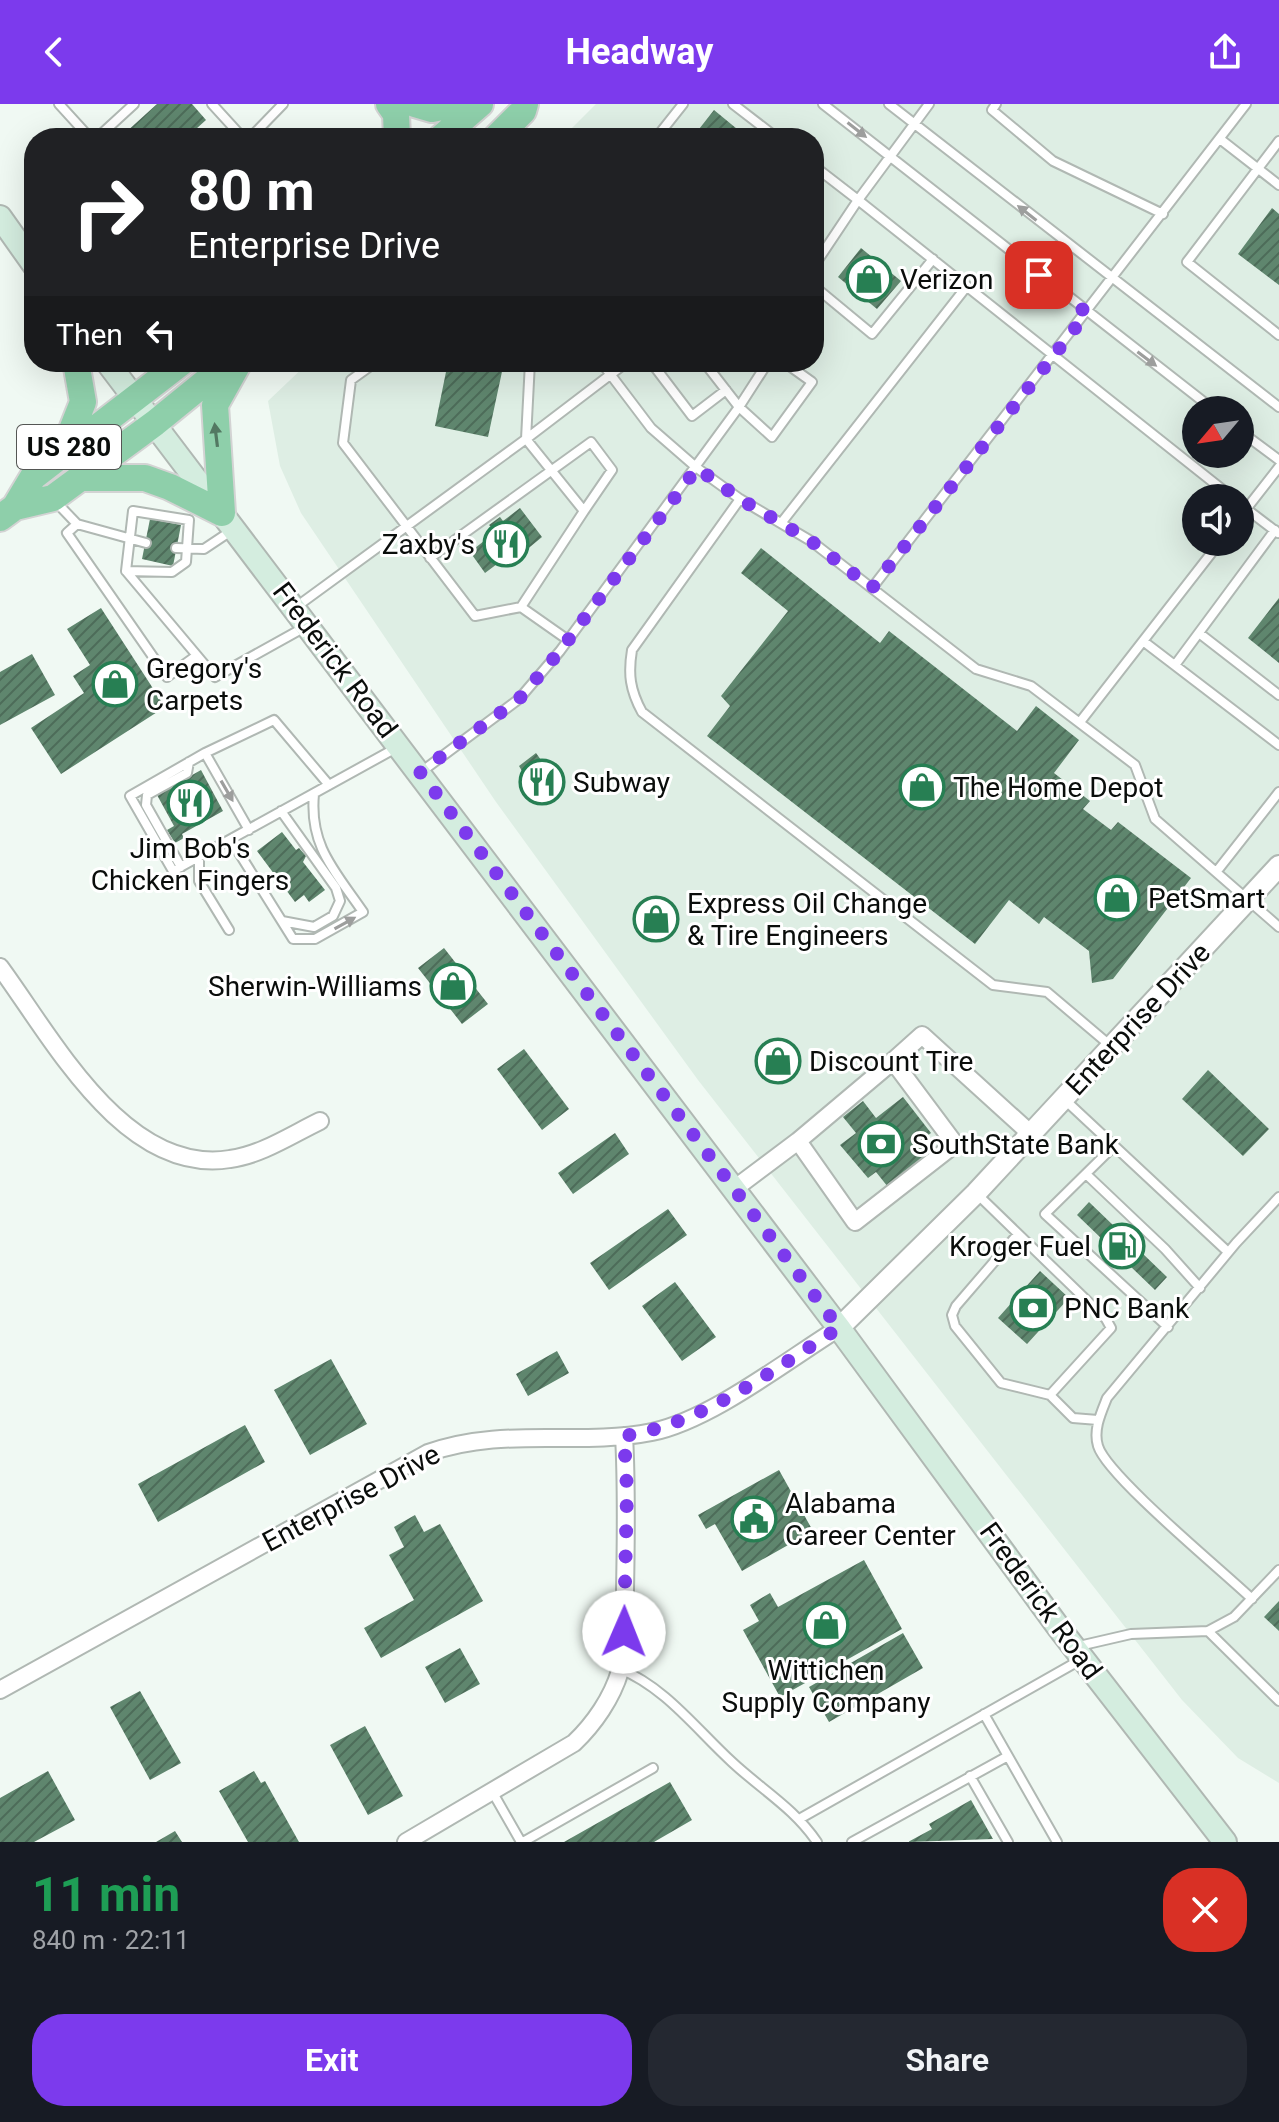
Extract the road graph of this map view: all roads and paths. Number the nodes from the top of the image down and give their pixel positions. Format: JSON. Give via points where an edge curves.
{"nodes":[{"id":1,"x":59,"y":104,"type":"edge"},
{"id":2,"x":134,"y":104,"type":"edge"},
{"id":3,"x":212,"y":104,"type":"edge"},
{"id":4,"x":283,"y":104,"type":"edge"},
{"id":5,"x":389,"y":104,"type":"edge"},
{"id":6,"x":415,"y":104,"type":"edge"},
{"id":7,"x":457,"y":104,"type":"edge"},
{"id":8,"x":480,"y":104,"type":"edge"},
{"id":9,"x":525,"y":104,"type":"edge"},
{"id":10,"x":683,"y":104,"type":"edge"},
{"id":11,"x":733,"y":104,"type":"edge"},
{"id":12,"x":823,"y":104,"type":"edge"},
{"id":13,"x":889,"y":104,"type":"edge"},
{"id":14,"x":929,"y":104,"type":"edge"},
{"id":15,"x":996,"y":104,"type":"edge"},
{"id":16,"x":1246,"y":104,"type":"edge"},
{"id":17,"x":914,"y":123,"type":"junction"},
{"id":18,"x":81,"y":128,"type":"edge"},
{"id":19,"x":108,"y":128,"type":"edge"},
{"id":20,"x":234,"y":128,"type":"edge"},
{"id":21,"x":260,"y":128,"type":"edge"},
{"id":22,"x":397,"y":128,"type":"edge"},
{"id":23,"x":452,"y":128,"type":"edge"},
{"id":24,"x":506,"y":128,"type":"edge"},
{"id":25,"x":664,"y":128,"type":"edge"},
{"id":26,"x":764,"y":128,"type":"edge"},
{"id":27,"x":1220,"y":139,"type":"junction"},
{"id":28,"x":1279,"y":141,"type":"edge"},
{"id":29,"x":890,"y":156,"type":"junction"},
{"id":30,"x":1258,"y":169,"type":"junction"},
{"id":31,"x":824,"y":175,"type":"edge"},
{"id":32,"x":1279,"y":185,"type":"edge"},
{"id":33,"x":858,"y":200,"type":"junction"},
{"id":34,"x":1163,"y":214,"type":"junction"},
{"id":35,"x":0,"y":217,"type":"edge"},
{"id":36,"x":24,"y":251,"type":"edge"},
{"id":37,"x":824,"y":251,"type":"edge"},
{"id":38,"x":933,"y":259,"type":"junction"},
{"id":39,"x":1111,"y":278,"type":"junction"},
{"id":40,"x":967,"y":286,"type":"junction"},
{"id":41,"x":824,"y":294,"type":"edge"},
{"id":42,"x":1087,"y":313,"type":"junction"},
{"id":43,"x":1279,"y":335,"type":"edge"},
{"id":44,"x":1054,"y":355,"type":"junction"},
{"id":45,"x":78,"y":372,"type":"edge"},
{"id":46,"x":115,"y":372,"type":"edge"},
{"id":47,"x":169,"y":372,"type":"edge"},
{"id":48,"x":218,"y":372,"type":"edge"},
{"id":49,"x":233,"y":372,"type":"edge"},
{"id":50,"x":362,"y":372,"type":"edge"},
{"id":51,"x":529,"y":372,"type":"edge"},
{"id":52,"x":608,"y":372,"type":"edge"},
{"id":53,"x":614,"y":372,"type":"edge"},
{"id":54,"x":659,"y":372,"type":"edge"},
{"id":55,"x":712,"y":372,"type":"edge"},
{"id":56,"x":762,"y":372,"type":"edge"},
{"id":57,"x":798,"y":372,"type":"edge"},
{"id":58,"x":610,"y":375,"type":"junction"},
{"id":59,"x":726,"y":390,"type":"junction"},
{"id":60,"x":1196,"y":396,"type":"edge"},
{"id":61,"x":135,"y":398,"type":"junction"},
{"id":62,"x":739,"y":407,"type":"junction"},
{"id":63,"x":1279,"y":407,"type":"edge"},
{"id":64,"x":155,"y":423,"type":"junction"},
{"id":65,"x":526,"y":439,"type":"junction"},
{"id":66,"x":1254,"y":441,"type":"edge"},
{"id":67,"x":64,"y":451,"type":"junction"},
{"id":68,"x":1279,"y":460,"type":"edge"},
{"id":69,"x":1279,"y":467,"type":"edge"},
{"id":70,"x":697,"y":468,"type":"junction"},
{"id":71,"x":551,"y":471,"type":"junction"},
{"id":72,"x":81,"y":478,"type":"junction"},
{"id":73,"x":1215,"y":484,"type":"edge"},
{"id":74,"x":1254,"y":494,"type":"edge"},
{"id":75,"x":53,"y":498,"type":"junction"},
{"id":76,"x":740,"y":499,"type":"junction"},
{"id":77,"x":584,"y":511,"type":"junction"},
{"id":78,"x":8,"y":513,"type":"edge"},
{"id":79,"x":1254,"y":514,"type":"edge"},
{"id":80,"x":228,"y":521,"type":"junction"},
{"id":81,"x":782,"y":522,"type":"junction"},
{"id":82,"x":77,"y":524,"type":"junction"},
{"id":83,"x":407,"y":527,"type":"junction"},
{"id":84,"x":1277,"y":532,"type":"edge"},
{"id":85,"x":130,"y":541,"type":"junction"},
{"id":86,"x":146,"y":543,"type":"dead end"},
{"id":87,"x":176,"y":548,"type":"dead end"},
{"id":88,"x":187,"y":549,"type":"junction"},
{"id":89,"x":1209,"y":556,"type":"edge"},
{"id":90,"x":430,"y":558,"type":"junction"},
{"id":91,"x":126,"y":571,"type":"junction"},
{"id":92,"x":872,"y":588,"type":"junction"},
{"id":93,"x":521,"y":607,"type":"junction"},
{"id":94,"x":303,"y":616,"type":"junction"},
{"id":95,"x":1199,"y":633,"type":"junction"},
{"id":96,"x":568,"y":640,"type":"junction"},
{"id":97,"x":1143,"y":641,"type":"junction"},
{"id":98,"x":196,"y":656,"type":"junction"},
{"id":99,"x":1175,"y":665,"type":"junction"},
{"id":100,"x":1279,"y":695,"type":"edge"},
{"id":101,"x":1080,"y":722,"type":"junction"},
{"id":102,"x":1279,"y":745,"type":"edge"},
{"id":103,"x":401,"y":746,"type":"junction"},
{"id":104,"x":205,"y":753,"type":"junction"},
{"id":105,"x":189,"y":762,"type":"junction"},
{"id":106,"x":420,"y":772,"type":"junction"},
{"id":107,"x":329,"y":785,"type":"junction"},
{"id":108,"x":1279,"y":792,"type":"edge"},
{"id":109,"x":314,"y":794,"type":"junction"},
{"id":110,"x":281,"y":811,"type":"junction"},
{"id":111,"x":249,"y":830,"type":"junction"},
{"id":112,"x":231,"y":840,"type":"junction"},
{"id":113,"x":199,"y":857,"type":"junction"},
{"id":114,"x":1279,"y":866,"type":"edge"},
{"id":115,"x":177,"y":869,"type":"junction"},
{"id":116,"x":1217,"y":871,"type":"junction"},
{"id":117,"x":1250,"y":899,"type":"junction"},
{"id":118,"x":281,"y":920,"type":"junction"},
{"id":119,"x":1279,"y":927,"type":"edge"},
{"id":120,"x":229,"y":930,"type":"dead end"},
{"id":121,"x":0,"y":967,"type":"edge"},
{"id":122,"x":1112,"y":1047,"type":"junction"},
{"id":123,"x":893,"y":1061,"type":"junction"},
{"id":124,"x":1064,"y":1099,"type":"junction"},
{"id":125,"x":320,"y":1121,"type":"dead end"},
{"id":126,"x":1031,"y":1134,"type":"junction"},
{"id":127,"x":798,"y":1141,"type":"junction"},
{"id":128,"x":1114,"y":1146,"type":"junction"},
{"id":129,"x":1086,"y":1174,"type":"junction"},
{"id":130,"x":734,"y":1189,"type":"junction"},
{"id":131,"x":976,"y":1193,"type":"junction"},
{"id":132,"x":1279,"y":1197,"type":"edge"},
{"id":133,"x":1018,"y":1234,"type":"junction"},
{"id":134,"x":1228,"y":1252,"type":"junction"},
{"id":135,"x":1200,"y":1288,"type":"junction"},
{"id":136,"x":1168,"y":1327,"type":"junction"},
{"id":137,"x":839,"y":1328,"type":"junction"},
{"id":138,"x":1050,"y":1395,"type":"junction"},
{"id":139,"x":1098,"y":1420,"type":"junction"},
{"id":140,"x":624,"y":1436,"type":"junction"},
{"id":141,"x":1279,"y":1570,"type":"edge"},
{"id":142,"x":1252,"y":1599,"type":"junction"},
{"id":143,"x":1208,"y":1631,"type":"junction"},
{"id":144,"x":1078,"y":1653,"type":"junction"},
{"id":145,"x":620,"y":1669,"type":"junction"},
{"id":146,"x":0,"y":1690,"type":"edge"},
{"id":147,"x":1279,"y":1701,"type":"edge"},
{"id":148,"x":984,"y":1714,"type":"junction"},
{"id":149,"x":1008,"y":1756,"type":"junction"},
{"id":150,"x":653,"y":1768,"type":"dead end"},
{"id":151,"x":970,"y":1776,"type":"junction"},
{"id":152,"x":493,"y":1793,"type":"junction"},
{"id":153,"x":801,"y":1818,"type":"junction"},
{"id":154,"x":406,"y":1842,"type":"edge"},
{"id":155,"x":522,"y":1842,"type":"edge"},
{"id":156,"x":817,"y":1842,"type":"edge"},
{"id":157,"x":852,"y":1842,"type":"edge"},
{"id":158,"x":1008,"y":1842,"type":"edge"},
{"id":159,"x":1057,"y":1842,"type":"edge"},
{"id":160,"x":1225,"y":1842,"type":"edge"}],
"edges":[{"from":1,"to":18,"type":"lane"},
{"from":2,"to":19,"type":"lane"},
{"from":3,"to":20,"type":"lane"},
{"from":4,"to":21,"type":"lane"},
{"from":5,"to":22,"type":"highway"},
{"from":6,"to":7,"type":"highway","via":[[432,109]]},
{"from":8,"to":23,"type":"highway"},
{"from":9,"to":24,"type":"highway"},
{"from":10,"to":25,"type":"lane"},
{"from":11,"to":26,"type":"lane"},
{"from":12,"to":29,"type":"lane","one_way":true},
{"from":13,"to":17,"type":"lane"},
{"from":14,"to":17,"type":"lane"},
{"from":15,"to":34,"type":"lane","via":[[992,110],[1053,161]]},
{"from":16,"to":27,"type":"lane"},
{"from":17,"to":29,"type":"lane"},
{"from":39,"to":17,"type":"lane","one_way":true},
{"from":27,"to":30,"type":"lane"},
{"from":27,"to":34,"type":"lane"},
{"from":28,"to":30,"type":"lane"},
{"from":29,"to":33,"type":"lane"},
{"from":29,"to":42,"type":"lane"},
{"from":30,"to":32,"type":"lane"},
{"from":30,"to":43,"type":"lane","via":[[1187,262]]},
{"from":31,"to":33,"type":"lane"},
{"from":33,"to":37,"type":"lane"},
{"from":33,"to":38,"type":"lane"},
{"from":34,"to":39,"type":"lane"},
{"from":35,"to":36,"type":"main road"},
{"from":38,"to":40,"type":"lane"},
{"from":38,"to":41,"type":"lane","via":[[872,334]]},
{"from":39,"to":42,"type":"lane"},
{"from":39,"to":63,"type":"lane"},
{"from":40,"to":44,"type":"lane"},
{"from":40,"to":81,"type":"lane"},
{"from":42,"to":44,"type":"lane"},
{"from":42,"to":60,"type":"lane","one_way":true},
{"from":44,"to":73,"type":"lane"},
{"from":44,"to":92,"type":"lane"},
{"from":45,"to":67,"type":"highway","via":[[83,402]]},
{"from":46,"to":61,"type":"main road","name":"Frederick Road"},
{"from":47,"to":61,"type":"highway","number":"US 280"},
{"from":48,"to":64,"type":"highway","number":"US 280"},
{"from":80,"to":49,"type":"highway","one_way":true,"via":[[215,405]]},
{"from":50,"to":83,"type":"lane","via":[[351,380],[343,443]]},
{"from":51,"to":65,"type":"lane"},
{"from":52,"to":58,"type":"lane"},
{"from":53,"to":58,"type":"lane"},
{"from":54,"to":59,"type":"lane","via":[[692,416]]},
{"from":55,"to":59,"type":"lane"},
{"from":56,"to":62,"type":"lane"},
{"from":57,"to":62,"type":"lane","via":[[812,382],[772,437]]},
{"from":58,"to":65,"type":"lane"},
{"from":58,"to":70,"type":"lane","via":[[651,428]]},
{"from":59,"to":62,"type":"lane"},
{"from":61,"to":64,"type":"main road","name":"Frederick Road"},
{"from":61,"to":67,"type":"highway","number":"US 280"},
{"from":62,"to":70,"type":"lane"},
{"from":64,"to":72,"type":"highway","number":"US 280"},
{"from":64,"to":80,"type":"main road","name":"Frederick Road"},
{"from":65,"to":71,"type":"lane"},
{"from":65,"to":83,"type":"lane"},
{"from":66,"to":68,"type":"lane"},
{"from":67,"to":78,"type":"highway","number":"US 280","via":[[33,477]]},
{"from":69,"to":74,"type":"lane"},
{"from":70,"to":76,"type":"lane"},
{"from":70,"to":96,"type":"lane"},
{"from":71,"to":77,"type":"lane"},
{"from":71,"to":77,"type":"lane","via":[[591,442],[612,470]]},
{"from":71,"to":90,"type":"lane"},
{"from":72,"to":75,"type":"highway","number":"US 280"},
{"from":72,"to":80,"type":"highway","via":[[145,478]]},
{"from":75,"to":78,"type":"highway","number":"US 280"},
{"from":75,"to":82,"type":"lane"},
{"from":76,"to":81,"type":"lane"},
{"from":76,"to":122,"type":"lane","via":[[632,650],[628,673],[642,712],[993,985],[1047,992]]},
{"from":77,"to":93,"type":"lane"},
{"from":79,"to":84,"type":"lane"},
{"from":80,"to":88,"type":"lane","via":[[204,549]]},
{"from":80,"to":94,"type":"main road","name":"Frederick Road"},
{"from":81,"to":92,"type":"lane"},
{"from":82,"to":85,"type":"lane"},
{"from":82,"to":98,"type":"lane","via":[[67,533],[167,677]]},
{"from":83,"to":90,"type":"lane"},
{"from":83,"to":94,"type":"lane"},
{"from":84,"to":95,"type":"lane"},
{"from":85,"to":86,"type":"lane"},
{"from":85,"to":88,"type":"lane","via":[[133,511],[189,520]]},
{"from":85,"to":91,"type":"lane"},
{"from":87,"to":88,"type":"lane"},
{"from":88,"to":91,"type":"lane","via":[[186,562],[172,572]]},
{"from":89,"to":97,"type":"lane"},
{"from":90,"to":93,"type":"lane","via":[[475,616]]},
{"from":91,"to":98,"type":"lane"},
{"from":92,"to":101,"type":"lane","via":[[976,669],[1031,686]]},
{"from":93,"to":96,"type":"lane"},
{"from":94,"to":98,"type":"lane","via":[[215,677]]},
{"from":94,"to":103,"type":"main road","name":"Frederick Road"},
{"from":95,"to":99,"type":"lane"},
{"from":95,"to":100,"type":"lane"},
{"from":96,"to":106,"type":"lane","via":[[519,699]]},
{"from":97,"to":99,"type":"lane"},
{"from":97,"to":101,"type":"lane"},
{"from":99,"to":102,"type":"lane"},
{"from":101,"to":116,"type":"lane","via":[[1135,765],[1155,819]]},
{"from":103,"to":106,"type":"main road","name":"Frederick Road"},
{"from":103,"to":107,"type":"lane"},
{"from":104,"to":105,"type":"lane"},
{"from":104,"to":107,"type":"lane","via":[[274,720]]},
{"from":104,"to":111,"type":"lane","one_way":true},
{"from":105,"to":115,"type":"lane","via":[[187,773],[147,795],[146,805]]},
{"from":105,"to":115,"type":"lane","via":[[130,796]]},
{"from":106,"to":130,"type":"main road","name":"Frederick Road"},
{"from":107,"to":109,"type":"lane"},
{"from":108,"to":116,"type":"lane"},
{"from":109,"to":110,"type":"lane"},
{"from":118,"to":109,"type":"lane","one_way":true,"via":[[293,939],[315,939],[363,912],[320,849],[311,822]]},
{"from":110,"to":111,"type":"lane"},
{"from":110,"to":118,"type":"lane","via":[[340,901],[333,916],[314,927]]},
{"from":111,"to":112,"type":"lane"},
{"from":112,"to":113,"type":"lane"},
{"from":112,"to":118,"type":"lane"},
{"from":113,"to":115,"type":"lane"},
{"from":113,"to":120,"type":"lane","via":[[199,881]]},
{"from":114,"to":117,"type":"street","name":"Enterprise Drive"},
{"from":116,"to":117,"type":"lane"},
{"from":117,"to":119,"type":"lane"},
{"from":117,"to":122,"type":"street","name":"Enterprise Drive"},
{"from":121,"to":125,"type":"street","via":[[95,1095],[122,1125],[156,1148],[194,1160],[231,1159]]},
{"from":122,"to":124,"type":"street","name":"Enterprise Drive"},
{"from":123,"to":126,"type":"street","via":[[922,1035]]},
{"from":123,"to":127,"type":"street"},
{"from":123,"to":127,"type":"street","via":[[955,1144],[855,1222]]},
{"from":124,"to":126,"type":"street","name":"Enterprise Drive"},
{"from":124,"to":128,"type":"lane"},
{"from":126,"to":131,"type":"street","name":"Enterprise Drive"},
{"from":127,"to":130,"type":"street"},
{"from":128,"to":129,"type":"lane"},
{"from":128,"to":134,"type":"lane"},
{"from":129,"to":135,"type":"lane"},
{"from":129,"to":136,"type":"lane","via":[[1045,1214]]},
{"from":130,"to":137,"type":"main road","name":"Frederick Road"},
{"from":131,"to":133,"type":"lane"},
{"from":131,"to":137,"type":"street","name":"Enterprise Drive"},
{"from":132,"to":134,"type":"lane"},
{"from":133,"to":138,"type":"lane","via":[[1111,1328]]},
{"from":133,"to":138,"type":"lane","via":[[952,1315],[994,1378]]},
{"from":134,"to":135,"type":"lane"},
{"from":135,"to":136,"type":"lane"},
{"from":136,"to":139,"type":"lane","via":[[1107,1398]]},
{"from":137,"to":140,"type":"street","name":"Enterprise Drive","via":[[694,1417]]},
{"from":137,"to":144,"type":"main road","name":"Frederick Road"},
{"from":138,"to":139,"type":"lane","via":[[1073,1418]]},
{"from":139,"to":142,"type":"lane","via":[[1098,1446],[1117,1474]]},
{"from":140,"to":145,"type":"street","via":[[627,1506]]},
{"from":140,"to":146,"type":"street","name":"Enterprise Drive","via":[[485,1438],[428,1453]]},
{"from":141,"to":142,"type":"lane"},
{"from":142,"to":143,"type":"lane"},
{"from":143,"to":144,"type":"lane","via":[[1131,1634]]},
{"from":143,"to":147,"type":"lane"},
{"from":144,"to":148,"type":"lane"},
{"from":144,"to":160,"type":"main road","name":"Frederick Road"},
{"from":145,"to":152,"type":"street","via":[[589,1729]]},
{"from":145,"to":153,"type":"lane","via":[[646,1680],[735,1765]]},
{"from":148,"to":149,"type":"lane"},
{"from":148,"to":153,"type":"lane"},
{"from":149,"to":151,"type":"lane"},
{"from":149,"to":159,"type":"lane"},
{"from":150,"to":155,"type":"lane"},
{"from":151,"to":157,"type":"lane"},
{"from":151,"to":158,"type":"lane"},
{"from":152,"to":154,"type":"street"},
{"from":152,"to":155,"type":"lane"},
{"from":153,"to":156,"type":"lane"}]}
